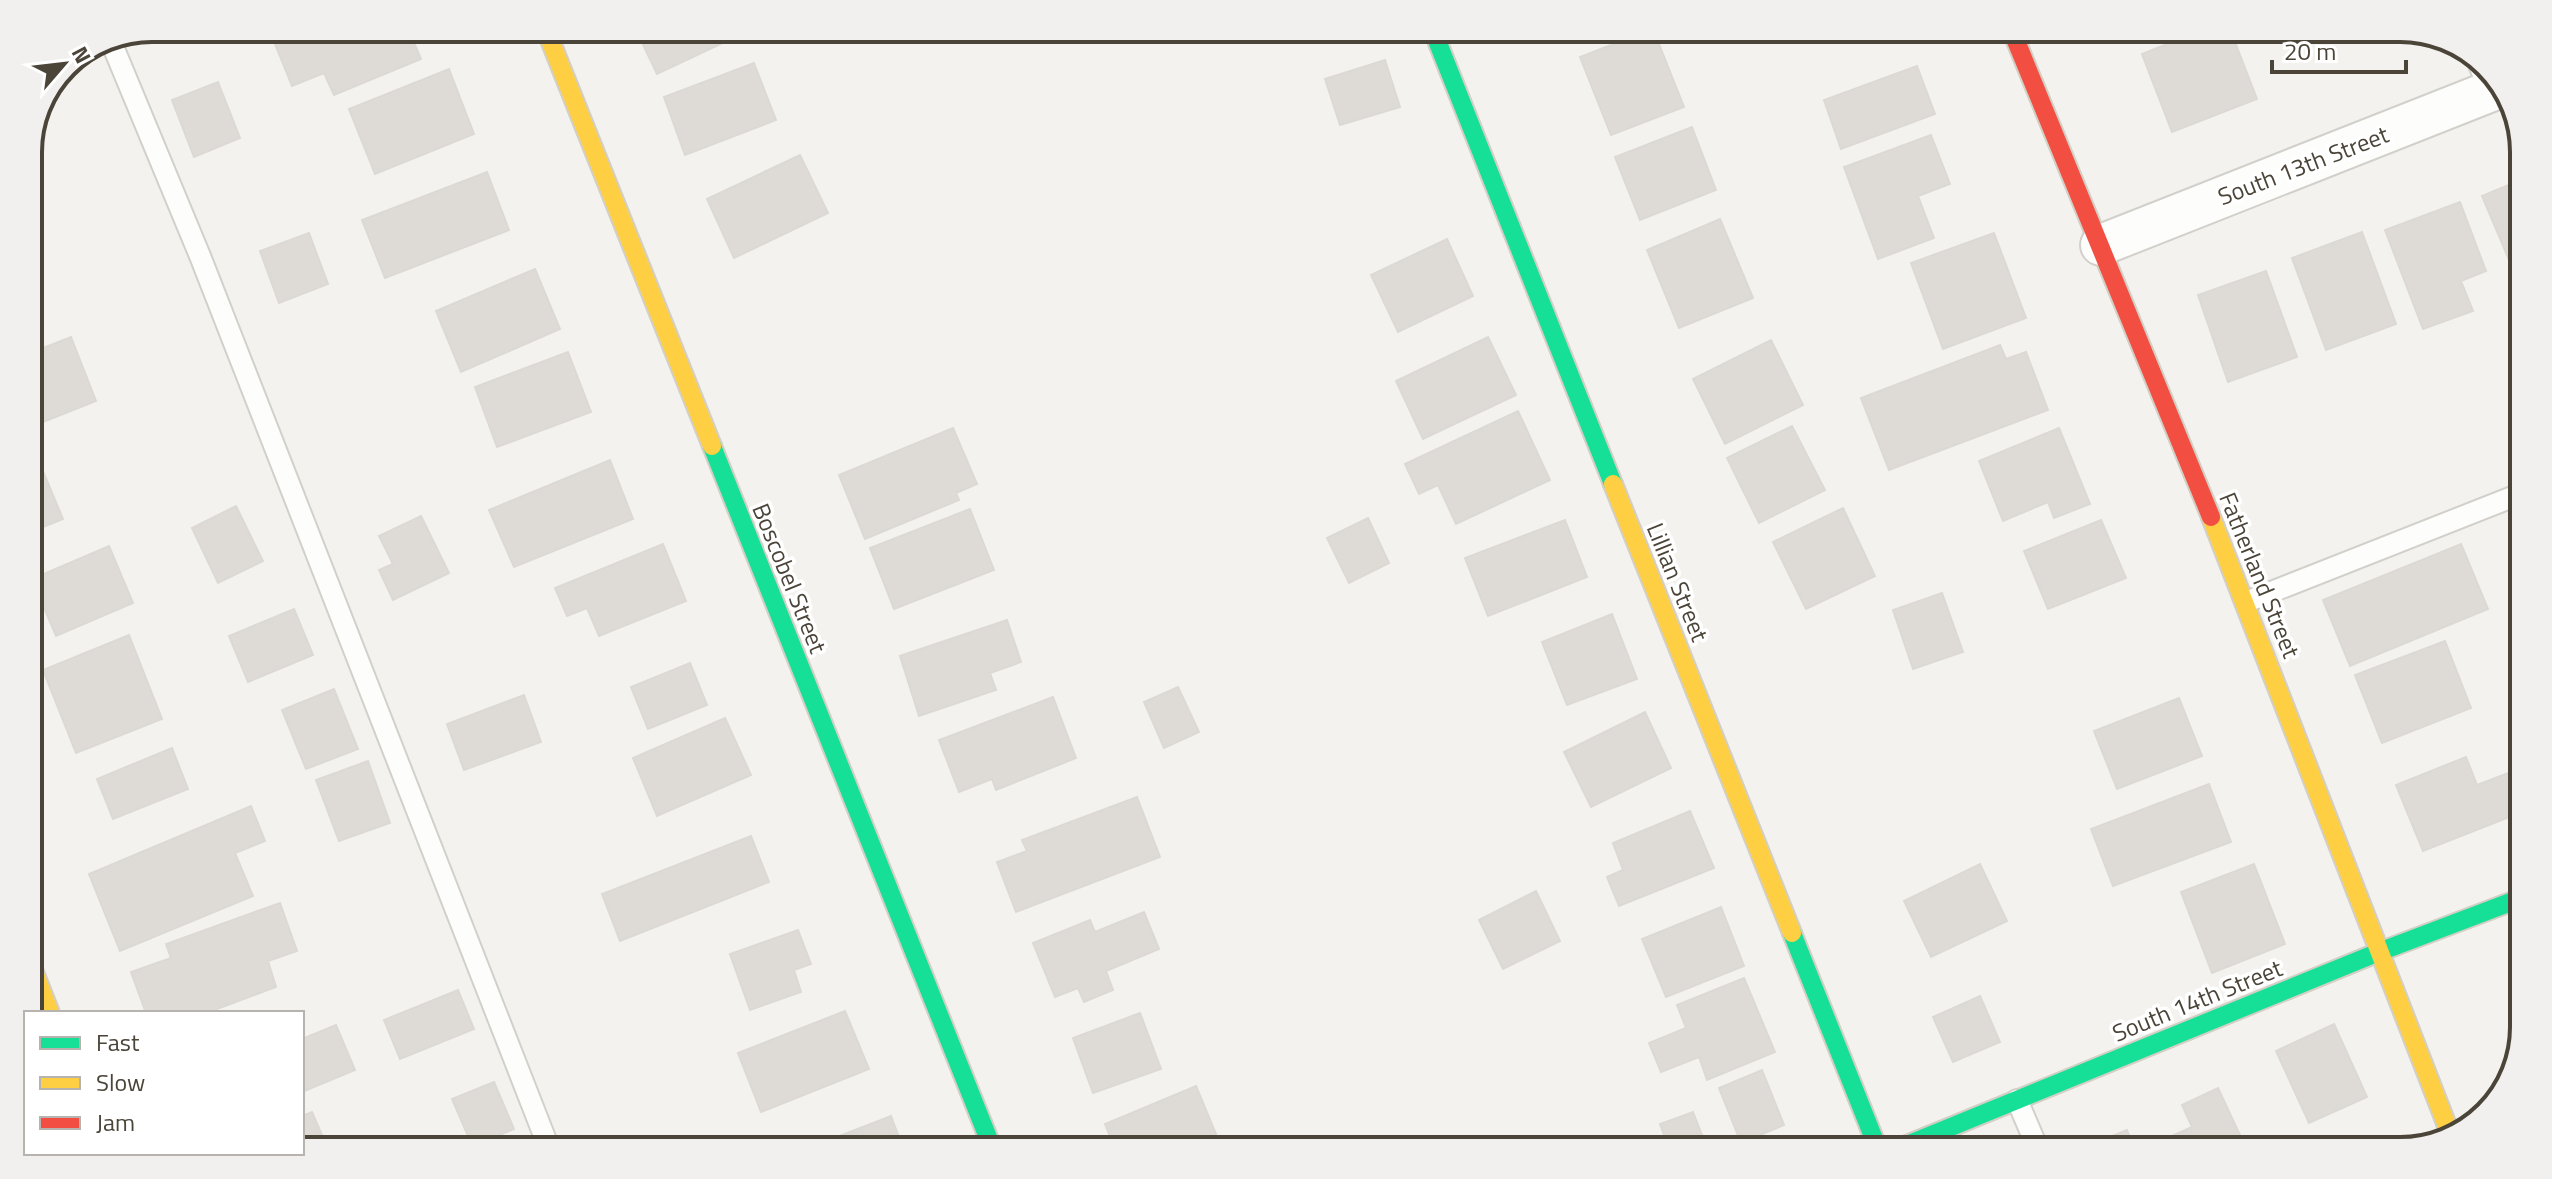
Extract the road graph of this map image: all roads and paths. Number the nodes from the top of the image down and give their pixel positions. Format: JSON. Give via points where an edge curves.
{"nodes":[{"id":1,"x":551,"y":42,"type":"edge"},
{"id":2,"x":1438,"y":42,"type":"edge"},
{"id":3,"x":2016,"y":42,"type":"edge"},
{"id":4,"x":114,"y":49,"type":"edge"},
{"id":5,"x":2485,"y":82,"type":"edge"},
{"id":6,"x":2101,"y":245,"type":"junction"},
{"id":7,"x":2510,"y":498,"type":"edge"},
{"id":8,"x":2246,"y":602,"type":"junction"},
{"id":9,"x":2510,"y":902,"type":"edge"},
{"id":10,"x":2379,"y":952,"type":"junction"},
{"id":11,"x":2017,"y":1100,"type":"junction"},
{"id":12,"x":2447,"y":1127,"type":"edge"},
{"id":13,"x":545,"y":1137,"type":"edge"},
{"id":14,"x":988,"y":1137,"type":"edge"},
{"id":15,"x":1873,"y":1137,"type":"edge"},
{"id":16,"x":1926,"y":1137,"type":"edge"},
{"id":17,"x":2033,"y":1137,"type":"edge"}],
"edges":[{"from":1,"to":14,"type":"street","name":"Boscobel Street"},
{"from":2,"to":15,"type":"street","name":"Lillian Street"},
{"from":3,"to":6,"type":"street","name":"Fatherland Street"},
{"from":4,"to":13,"type":"lane"},
{"from":5,"to":6,"type":"street","name":"South 13th Street"},
{"from":6,"to":8,"type":"street","name":"Fatherland Street"},
{"from":7,"to":8,"type":"lane"},
{"from":8,"to":10,"type":"street","name":"Fatherland Street"},
{"from":9,"to":10,"type":"street","name":"South 14th Street"},
{"from":10,"to":11,"type":"street","name":"South 14th Street"},
{"from":10,"to":12,"type":"street","name":"Fatherland Street"},
{"from":11,"to":16,"type":"street","name":"South 14th Street"},
{"from":11,"to":17,"type":"lane"}]}
